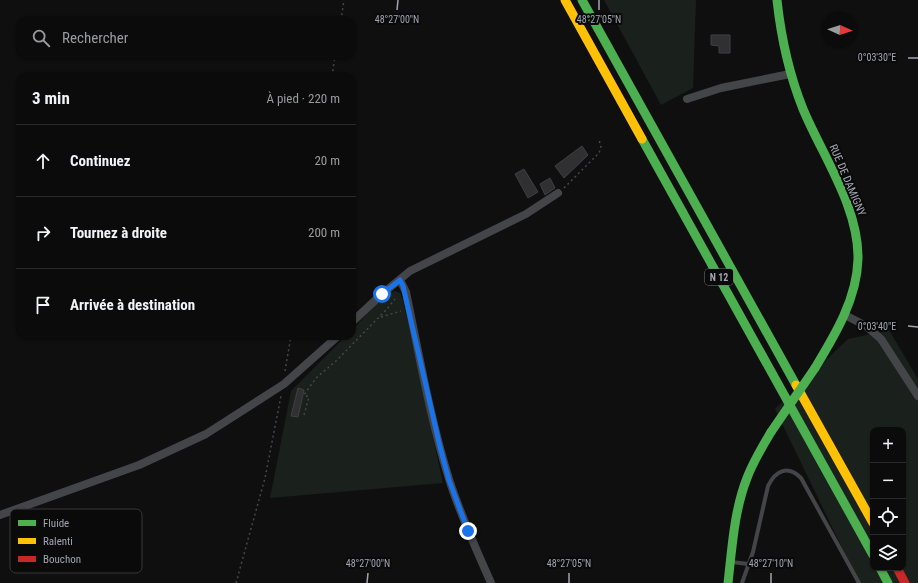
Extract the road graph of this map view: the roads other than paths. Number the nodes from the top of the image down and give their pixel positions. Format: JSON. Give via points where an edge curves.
{"nodes":[{"id":1,"x":565,"y":0,"type":"edge"},
{"id":2,"x":582,"y":0,"type":"edge"},
{"id":3,"x":777,"y":0,"type":"edge"},
{"id":4,"x":790,"y":74,"type":"junction"},
{"id":5,"x":687,"y":99,"type":"dead end"},
{"id":6,"x":558,"y":193,"type":"road end"},
{"id":7,"x":400,"y":280,"type":"junction"},
{"id":8,"x":845,"y":315,"type":"junction"},
{"id":9,"x":356,"y":318,"type":"edge"},
{"id":10,"x":334,"y":340,"type":"edge"},
{"id":11,"x":918,"y":396,"type":"edge"},
{"id":12,"x":17,"y":509,"type":"edge"},
{"id":13,"x":10,"y":511,"type":"edge"},
{"id":14,"x":0,"y":515,"type":"edge"},
{"id":15,"x":870,"y":518,"type":"edge"},
{"id":16,"x":870,"y":550,"type":"edge"},
{"id":17,"x":730,"y":562,"type":"junction"},
{"id":18,"x":749,"y":564,"type":"junction"},
{"id":19,"x":882,"y":571,"type":"edge"},
{"id":20,"x":899,"y":571,"type":"edge"},
{"id":21,"x":491,"y":583,"type":"edge"},
{"id":22,"x":728,"y":583,"type":"edge"},
{"id":23,"x":742,"y":583,"type":"edge"},
{"id":24,"x":859,"y":583,"type":"edge"},
{"id":25,"x":888,"y":583,"type":"edge"},
{"id":26,"x":905,"y":583,"type":"edge"}],
"edges":[{"from":1,"to":16,"type":"main road","number":"N 12"},
{"from":2,"to":15,"type":"main road","number":"N 12"},
{"from":3,"to":4,"type":"main road","name":"RUE DE DAMIGNY","via":[[781,35]]},
{"from":4,"to":5,"type":"street","via":[[721,88]]},
{"from":4,"to":8,"type":"main road","name":"RUE DE DAMIGNY","via":[[855,230],[858,258]]},
{"from":6,"to":7,"type":"street","via":[[526,214],[410,271]]},
{"from":7,"to":9,"type":"street"},
{"from":7,"to":21,"type":"street","via":[[406,292],[449,480]]},
{"from":8,"to":11,"type":"street","via":[[866,326],[881,339]]},
{"from":8,"to":17,"type":"main road","name":"RUE DE DAMIGNY","bridge":true,"via":[[815,368],[757,455],[745,483],[735,519]]},
{"from":10,"to":12,"type":"street","via":[[284,384],[206,434],[139,465]]},
{"from":13,"to":14,"type":"street"},
{"from":17,"to":18,"type":"lane"},
{"from":17,"to":22,"type":"main road","name":"RUE DE DAMIGNY"},
{"from":18,"to":23,"type":"lane"},
{"from":18,"to":24,"type":"lane","via":[[768,486],[779,472],[788,471],[796,473],[801,478]]},
{"from":19,"to":25,"type":"main road"},
{"from":20,"to":26,"type":"main road"}]}
